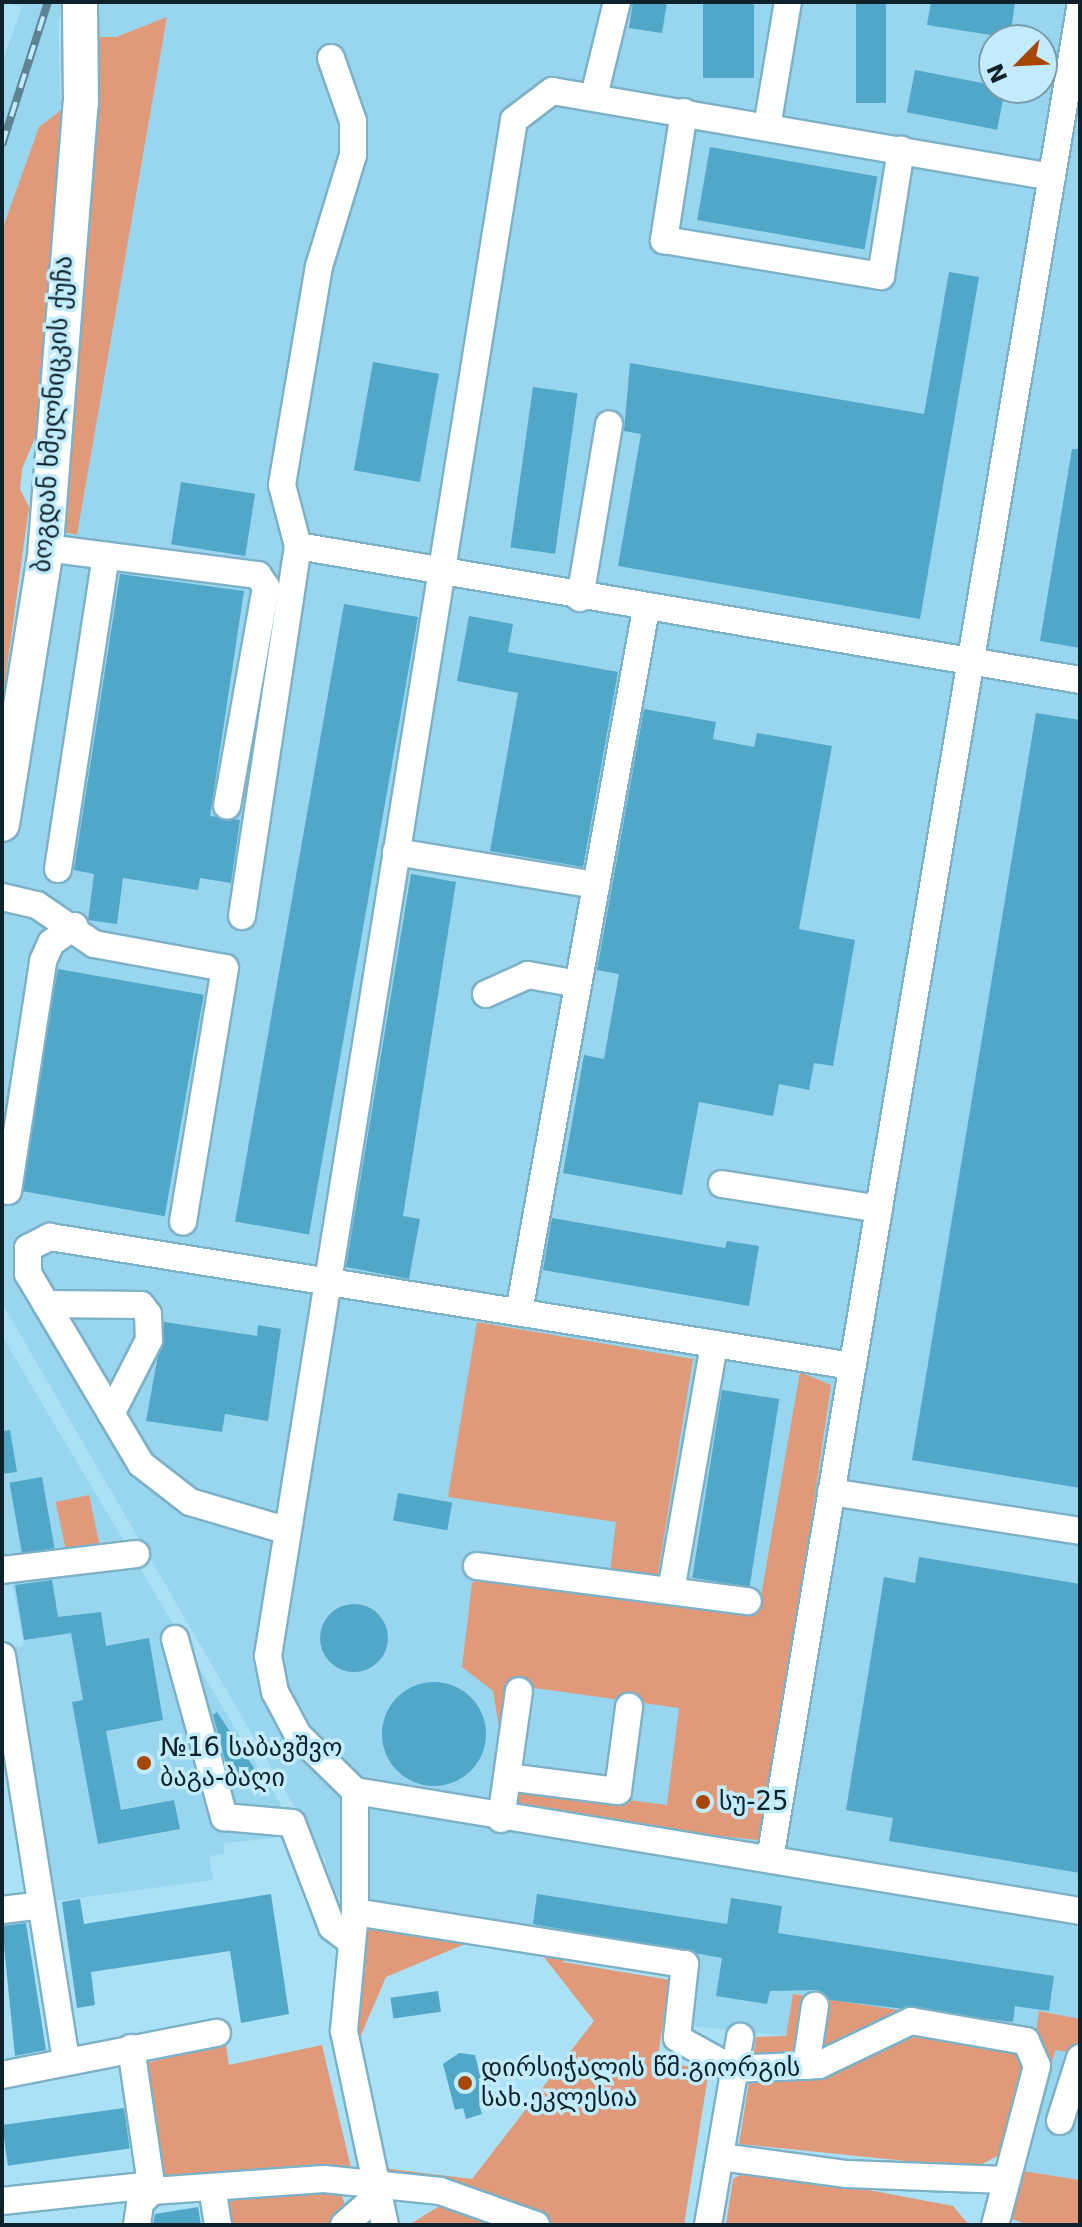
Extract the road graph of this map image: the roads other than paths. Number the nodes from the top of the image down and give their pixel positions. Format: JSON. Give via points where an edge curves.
{"nodes":[{"id":1,"x":80,"y":2,"type":"edge"},
{"id":2,"x":617,"y":2,"type":"edge"},
{"id":3,"x":788,"y":2,"type":"edge"},
{"id":4,"x":1080,"y":8,"type":"edge"},
{"id":5,"x":331,"y":58,"type":"dead end"},
{"id":6,"x":594,"y":96,"type":"junction"},
{"id":7,"x":684,"y":112,"type":"junction"},
{"id":8,"x":767,"y":127,"type":"junction"},
{"id":9,"x":901,"y":150,"type":"junction"},
{"id":10,"x":1052,"y":177,"type":"junction"},
{"id":11,"x":609,"y":424,"type":"dead end"},
{"id":12,"x":298,"y":546,"type":"junction"},
{"id":13,"x":46,"y":548,"type":"junction"},
{"id":14,"x":106,"y":556,"type":"junction"},
{"id":15,"x":442,"y":576,"type":"junction"},
{"id":16,"x":580,"y":598,"type":"junction"},
{"id":17,"x":646,"y":609,"type":"junction"},
{"id":18,"x":970,"y":662,"type":"junction"},
{"id":19,"x":1080,"y":680,"type":"edge"},
{"id":20,"x":227,"y":806,"type":"dead end"},
{"id":21,"x":2,"y":824,"type":"edge"},
{"id":22,"x":396,"y":852,"type":"junction"},
{"id":23,"x":58,"y":869,"type":"dead end"},
{"id":24,"x":596,"y":885,"type":"junction"},
{"id":25,"x":2,"y":897,"type":"edge"},
{"id":26,"x":242,"y":916,"type":"dead end"},
{"id":27,"x":74,"y":926,"type":"junction"},
{"id":28,"x":578,"y":984,"type":"junction"},
{"id":29,"x":486,"y":994,"type":"dead end"},
{"id":30,"x":722,"y":1184,"type":"dead end"},
{"id":31,"x":8,"y":1191,"type":"dead end"},
{"id":32,"x":879,"y":1209,"type":"junction"},
{"id":33,"x":183,"y":1222,"type":"dead end"},
{"id":34,"x":325,"y":1281,"type":"junction"},
{"id":35,"x":46,"y":1304,"type":"junction"},
{"id":36,"x":519,"y":1312,"type":"junction"},
{"id":37,"x":714,"y":1344,"type":"junction"},
{"id":38,"x":852,"y":1366,"type":"junction"},
{"id":39,"x":111,"y":1414,"type":"junction"},
{"id":40,"x":831,"y":1492,"type":"junction"},
{"id":41,"x":285,"y":1530,"type":"junction"},
{"id":42,"x":1080,"y":1531,"type":"edge"},
{"id":43,"x":136,"y":1554,"type":"dead end"},
{"id":44,"x":477,"y":1566,"type":"dead end"},
{"id":45,"x":2,"y":1570,"type":"edge"},
{"id":46,"x":671,"y":1591,"type":"junction"},
{"id":47,"x":748,"y":1601,"type":"dead end"},
{"id":48,"x":175,"y":1639,"type":"dead end"},
{"id":49,"x":2,"y":1656,"type":"edge"},
{"id":50,"x":519,"y":1691,"type":"dead end"},
{"id":51,"x":629,"y":1707,"type":"dead end"},
{"id":52,"x":507,"y":1777,"type":"junction"},
{"id":53,"x":355,"y":1791,"type":"junction"},
{"id":54,"x":501,"y":1819,"type":"junction"},
{"id":55,"x":770,"y":1859,"type":"junction"},
{"id":56,"x":41,"y":1905,"type":"junction"},
{"id":57,"x":2,"y":1910,"type":"edge"},
{"id":58,"x":1080,"y":1911,"type":"edge"},
{"id":59,"x":355,"y":1912,"type":"junction"},
{"id":60,"x":352,"y":1942,"type":"junction"},
{"id":61,"x":815,"y":2006,"type":"dead end"},
{"id":62,"x":217,"y":2033,"type":"dead end"},
{"id":63,"x":740,"y":2037,"type":"dead end"},
{"id":64,"x":131,"y":2048,"type":"junction"},
{"id":65,"x":1080,"y":2058,"type":"edge"},
{"id":66,"x":66,"y":2060,"type":"junction"},
{"id":67,"x":806,"y":2066,"type":"junction"},
{"id":68,"x":733,"y":2069,"type":"junction"},
{"id":69,"x":2,"y":2075,"type":"edge"},
{"id":70,"x":1024,"y":2115,"type":"junction"},
{"id":71,"x":1070,"y":2122,"type":"edge"},
{"id":72,"x":721,"y":2157,"type":"junction"},
{"id":73,"x":1006,"y":2180,"type":"junction"},
{"id":74,"x":212,"y":2187,"type":"junction"},
{"id":75,"x":152,"y":2188,"type":"junction"},
{"id":76,"x":375,"y":2193,"type":"junction"},
{"id":77,"x":2,"y":2201,"type":"edge"},
{"id":78,"x":137,"y":2225,"type":"edge"},
{"id":79,"x":218,"y":2225,"type":"edge"},
{"id":80,"x":344,"y":2225,"type":"edge"},
{"id":81,"x":385,"y":2225,"type":"edge"},
{"id":82,"x":536,"y":2225,"type":"edge"},
{"id":83,"x":708,"y":2225,"type":"edge"},
{"id":84,"x":995,"y":2225,"type":"edge"}],
"edges":[{"from":1,"to":13,"type":"main road","name":"ბოგდან ხმელნიცკის ქუჩა","via":[[81,103]]},
{"from":2,"to":6,"type":"street"},
{"from":3,"to":8,"type":"street"},
{"from":4,"to":10,"type":"street"},
{"from":5,"to":12,"type":"street","via":[[353,121],[353,155],[319,266],[282,485]]},
{"from":6,"to":7,"type":"street"},
{"from":6,"to":15,"type":"street","via":[[552,91],[522,108],[507,134]]},
{"from":7,"to":8,"type":"street"},
{"from":7,"to":9,"type":"street","via":[[664,240],[881,276]]},
{"from":8,"to":9,"type":"street"},
{"from":9,"to":10,"type":"street"},
{"from":10,"to":18,"type":"street"},
{"from":11,"to":16,"type":"street"},
{"from":12,"to":15,"type":"street"},
{"from":12,"to":26,"type":"street"},
{"from":13,"to":14,"type":"street"},
{"from":13,"to":21,"type":"main road","name":"ბოგდან ხმელნიცკის ქუჩა"},
{"from":14,"to":20,"type":"street","via":[[258,575],[266,587]]},
{"from":14,"to":23,"type":"street"},
{"from":15,"to":16,"type":"street"},
{"from":15,"to":22,"type":"street"},
{"from":16,"to":17,"type":"street"},
{"from":17,"to":18,"type":"street"},
{"from":17,"to":24,"type":"street"},
{"from":18,"to":19,"type":"street"},
{"from":18,"to":32,"type":"street"},
{"from":22,"to":24,"type":"street"},
{"from":22,"to":34,"type":"street"},
{"from":24,"to":28,"type":"street"},
{"from":25,"to":27,"type":"street","via":[[37,905]]},
{"from":27,"to":31,"type":"street","via":[[51,943],[43,961]]},
{"from":27,"to":33,"type":"street","via":[[94,944],[225,968]]},
{"from":28,"to":29,"type":"street","via":[[528,975]]},
{"from":28,"to":36,"type":"street"},
{"from":30,"to":32,"type":"street"},
{"from":32,"to":38,"type":"street"},
{"from":34,"to":35,"type":"street","via":[[50,1237],[28,1248],[26,1261]]},
{"from":34,"to":36,"type":"street"},
{"from":34,"to":41,"type":"street"},
{"from":35,"to":39,"type":"street"},
{"from":35,"to":39,"type":"street","via":[[141,1305],[148,1314],[149,1340]]},
{"from":36,"to":37,"type":"street"},
{"from":37,"to":38,"type":"street"},
{"from":37,"to":46,"type":"street"},
{"from":38,"to":40,"type":"street"},
{"from":39,"to":41,"type":"street","via":[[141,1464],[164,1486],[217,1514]]},
{"from":40,"to":42,"type":"street"},
{"from":40,"to":55,"type":"street"},
{"from":41,"to":53,"type":"street","via":[[268,1656],[275,1692],[308,1747]]},
{"from":43,"to":45,"type":"street"},
{"from":44,"to":46,"type":"street"},
{"from":46,"to":47,"type":"street"},
{"from":48,"to":60,"type":"street","via":[[224,1817],[292,1823],[332,1927]]},
{"from":49,"to":56,"type":"street"},
{"from":50,"to":52,"type":"street"},
{"from":51,"to":52,"type":"street","via":[[618,1791]]},
{"from":52,"to":54,"type":"street"},
{"from":53,"to":54,"type":"street"},
{"from":53,"to":59,"type":"street"},
{"from":54,"to":55,"type":"street"},
{"from":55,"to":58,"type":"street"},
{"from":56,"to":57,"type":"street"},
{"from":56,"to":66,"type":"street"},
{"from":59,"to":60,"type":"street"},
{"from":59,"to":68,"type":"street","via":[[685,1964],[677,2038]]},
{"from":60,"to":76,"type":"street","via":[[344,2031]]},
{"from":61,"to":67,"type":"street"},
{"from":62,"to":64,"type":"street"},
{"from":63,"to":68,"type":"street"},
{"from":64,"to":66,"type":"street"},
{"from":64,"to":75,"type":"street"},
{"from":65,"to":71,"type":"street"},
{"from":66,"to":69,"type":"street"},
{"from":67,"to":68,"type":"street"},
{"from":67,"to":70,"type":"street","via":[[911,2021],[1026,2041],[1037,2066]]},
{"from":68,"to":72,"type":"street"},
{"from":70,"to":71,"type":"street"},
{"from":70,"to":73,"type":"street"},
{"from":72,"to":73,"type":"street","via":[[847,2174]]},
{"from":72,"to":83,"type":"street"},
{"from":73,"to":84,"type":"street"},
{"from":74,"to":75,"type":"street"},
{"from":74,"to":76,"type":"street","via":[[324,2179]]},
{"from":74,"to":79,"type":"street"},
{"from":75,"to":77,"type":"street"},
{"from":75,"to":78,"type":"street","via":[[140,2203]]},
{"from":76,"to":80,"type":"street"},
{"from":76,"to":81,"type":"street"},
{"from":76,"to":82,"type":"street","via":[[440,2191]]}]}
